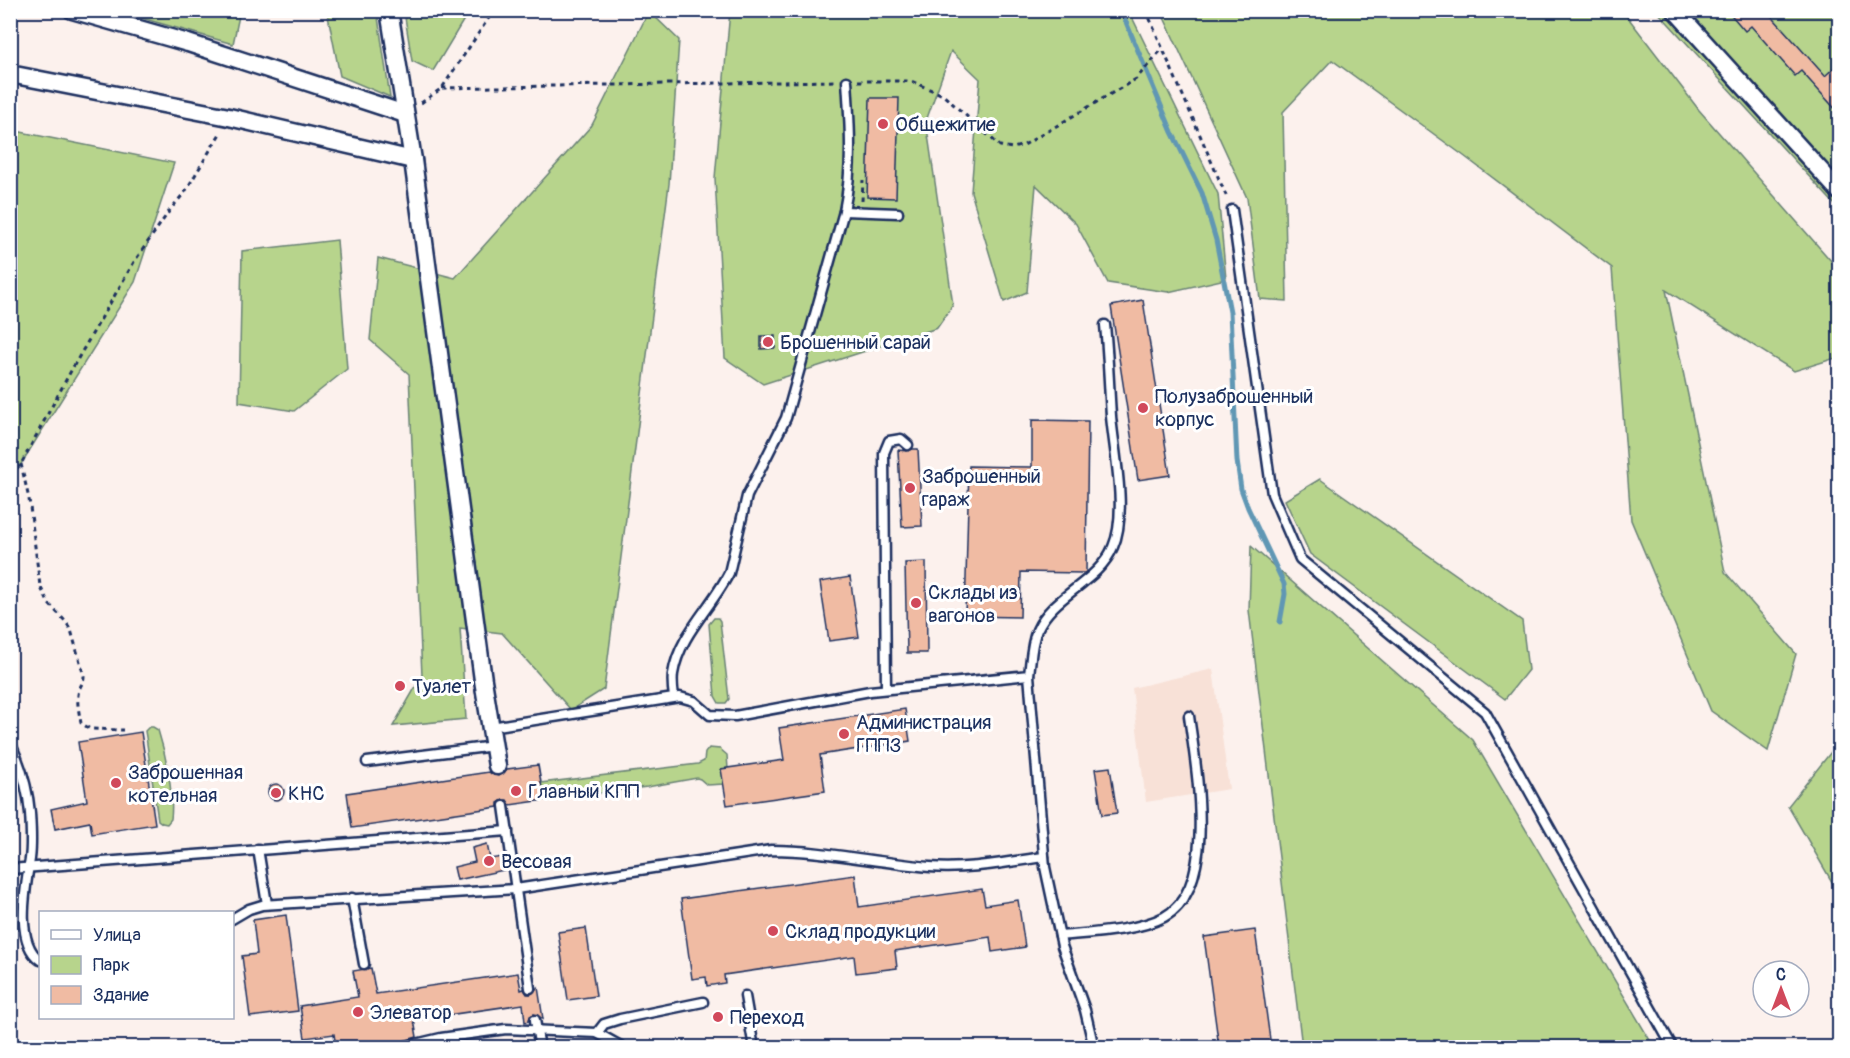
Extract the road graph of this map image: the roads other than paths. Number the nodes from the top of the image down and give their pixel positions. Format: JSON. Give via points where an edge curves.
{"nodes":[{"id":1,"x":72,"y":10,"type":"edge"},
{"id":2,"x":389,"y":10,"type":"edge"},
{"id":3,"x":1675,"y":10,"type":"edge"},
{"id":4,"x":10,"y":74,"type":"edge"},
{"id":5,"x":847,"y":81,"type":"road end"},
{"id":6,"x":405,"y":114,"type":"junction"},
{"id":7,"x":413,"y":160,"type":"junction"},
{"id":8,"x":1839,"y":192,"type":"edge"},
{"id":9,"x":1232,"y":210,"type":"road end"},
{"id":10,"x":844,"y":211,"type":"junction"},
{"id":11,"x":898,"y":213,"type":"dead end"},
{"id":12,"x":1105,"y":325,"type":"dead end"},
{"id":13,"x":908,"y":445,"type":"dead end"},
{"id":14,"x":1029,"y":675,"type":"junction"},
{"id":15,"x":886,"y":689,"type":"junction"},
{"id":16,"x":674,"y":697,"type":"junction"},
{"id":17,"x":1189,"y":716,"type":"dead end"},
{"id":18,"x":491,"y":727,"type":"junction"},
{"id":19,"x":10,"y":742,"type":"edge"},
{"id":20,"x":494,"y":746,"type":"junction"},
{"id":21,"x":367,"y":762,"type":"dead end"},
{"id":22,"x":497,"y":765,"type":"dead end"},
{"id":23,"x":504,"y":806,"type":"dead end"},
{"id":24,"x":508,"y":831,"type":"junction"},
{"id":25,"x":258,"y":849,"type":"junction"},
{"id":26,"x":1044,"y":857,"type":"junction"},
{"id":27,"x":28,"y":867,"type":"junction"},
{"id":28,"x":10,"y":869,"type":"edge"},
{"id":29,"x":516,"y":889,"type":"junction"},
{"id":30,"x":352,"y":898,"type":"junction"},
{"id":31,"x":267,"y":904,"type":"junction"},
{"id":32,"x":234,"y":918,"type":"edge"},
{"id":33,"x":1060,"y":936,"type":"junction"},
{"id":34,"x":39,"y":959,"type":"edge"},
{"id":35,"x":364,"y":964,"type":"dead end"},
{"id":36,"x":530,"y":988,"type":"dead end"},
{"id":37,"x":745,"y":996,"type":"dead end"},
{"id":38,"x":703,"y":1002,"type":"dead end"},
{"id":39,"x":535,"y":1020,"type":"dead end"},
{"id":40,"x":537,"y":1031,"type":"junction"},
{"id":41,"x":597,"y":1033,"type":"junction"},
{"id":42,"x":399,"y":1047,"type":"edge"},
{"id":43,"x":540,"y":1047,"type":"edge"},
{"id":44,"x":624,"y":1047,"type":"edge"},
{"id":45,"x":754,"y":1047,"type":"edge"},
{"id":46,"x":1094,"y":1047,"type":"edge"},
{"id":47,"x":1673,"y":1047,"type":"edge"}],
"edges":[{"from":1,"to":6,"type":"street","via":[[188,43]]},
{"from":2,"to":6,"type":"street"},
{"from":3,"to":8,"type":"street"},
{"from":4,"to":7,"type":"street","via":[[229,117]]},
{"from":5,"to":10,"type":"lane","via":[[850,148]]},
{"from":6,"to":7,"type":"street"},
{"from":7,"to":18,"type":"street"},
{"from":9,"to":47,"type":"lane","via":[[1272,494],[1300,559],[1485,712]]},
{"from":10,"to":11,"type":"lane"},
{"from":10,"to":16,"type":"lane","via":[[786,418],[747,495],[724,584],[677,657],[672,676]]},
{"from":12,"to":14,"type":"lane","via":[[1118,483],[1118,532],[1104,562],[1045,616],[1033,640]]},
{"from":13,"to":15,"type":"lane","via":[[901,439],[889,441],[884,453]]},
{"from":14,"to":15,"type":"lane"},
{"from":14,"to":26,"type":"lane"},
{"from":15,"to":16,"type":"lane","via":[[735,716],[710,715],[694,701]]},
{"from":16,"to":18,"type":"lane"},
{"from":17,"to":33,"type":"lane","via":[[1197,775],[1198,859],[1187,893],[1178,907],[1152,922]]},
{"from":18,"to":20,"type":"street"},
{"from":19,"to":27,"type":"lane","via":[[30,811]]},
{"from":20,"to":21,"type":"lane"},
{"from":20,"to":22,"type":"street"},
{"from":23,"to":24,"type":"lane"},
{"from":24,"to":25,"type":"lane"},
{"from":24,"to":29,"type":"lane"},
{"from":25,"to":27,"type":"lane"},
{"from":25,"to":31,"type":"lane"},
{"from":26,"to":29,"type":"lane","via":[[932,868],[771,850]]},
{"from":26,"to":33,"type":"lane"},
{"from":27,"to":28,"type":"lane"},
{"from":27,"to":34,"type":"lane","via":[[24,921],[31,949]]},
{"from":29,"to":30,"type":"lane"},
{"from":29,"to":36,"type":"lane"},
{"from":30,"to":31,"type":"lane"},
{"from":30,"to":35,"type":"lane"},
{"from":31,"to":32,"type":"lane"},
{"from":33,"to":46,"type":"lane"},
{"from":37,"to":45,"type":"lane"},
{"from":38,"to":41,"type":"lane","via":[[620,1018],[604,1024]]},
{"from":39,"to":40,"type":"lane"},
{"from":40,"to":41,"type":"lane"},
{"from":40,"to":42,"type":"lane","via":[[490,1030]]},
{"from":40,"to":43,"type":"lane"},
{"from":41,"to":44,"type":"lane"}]}
